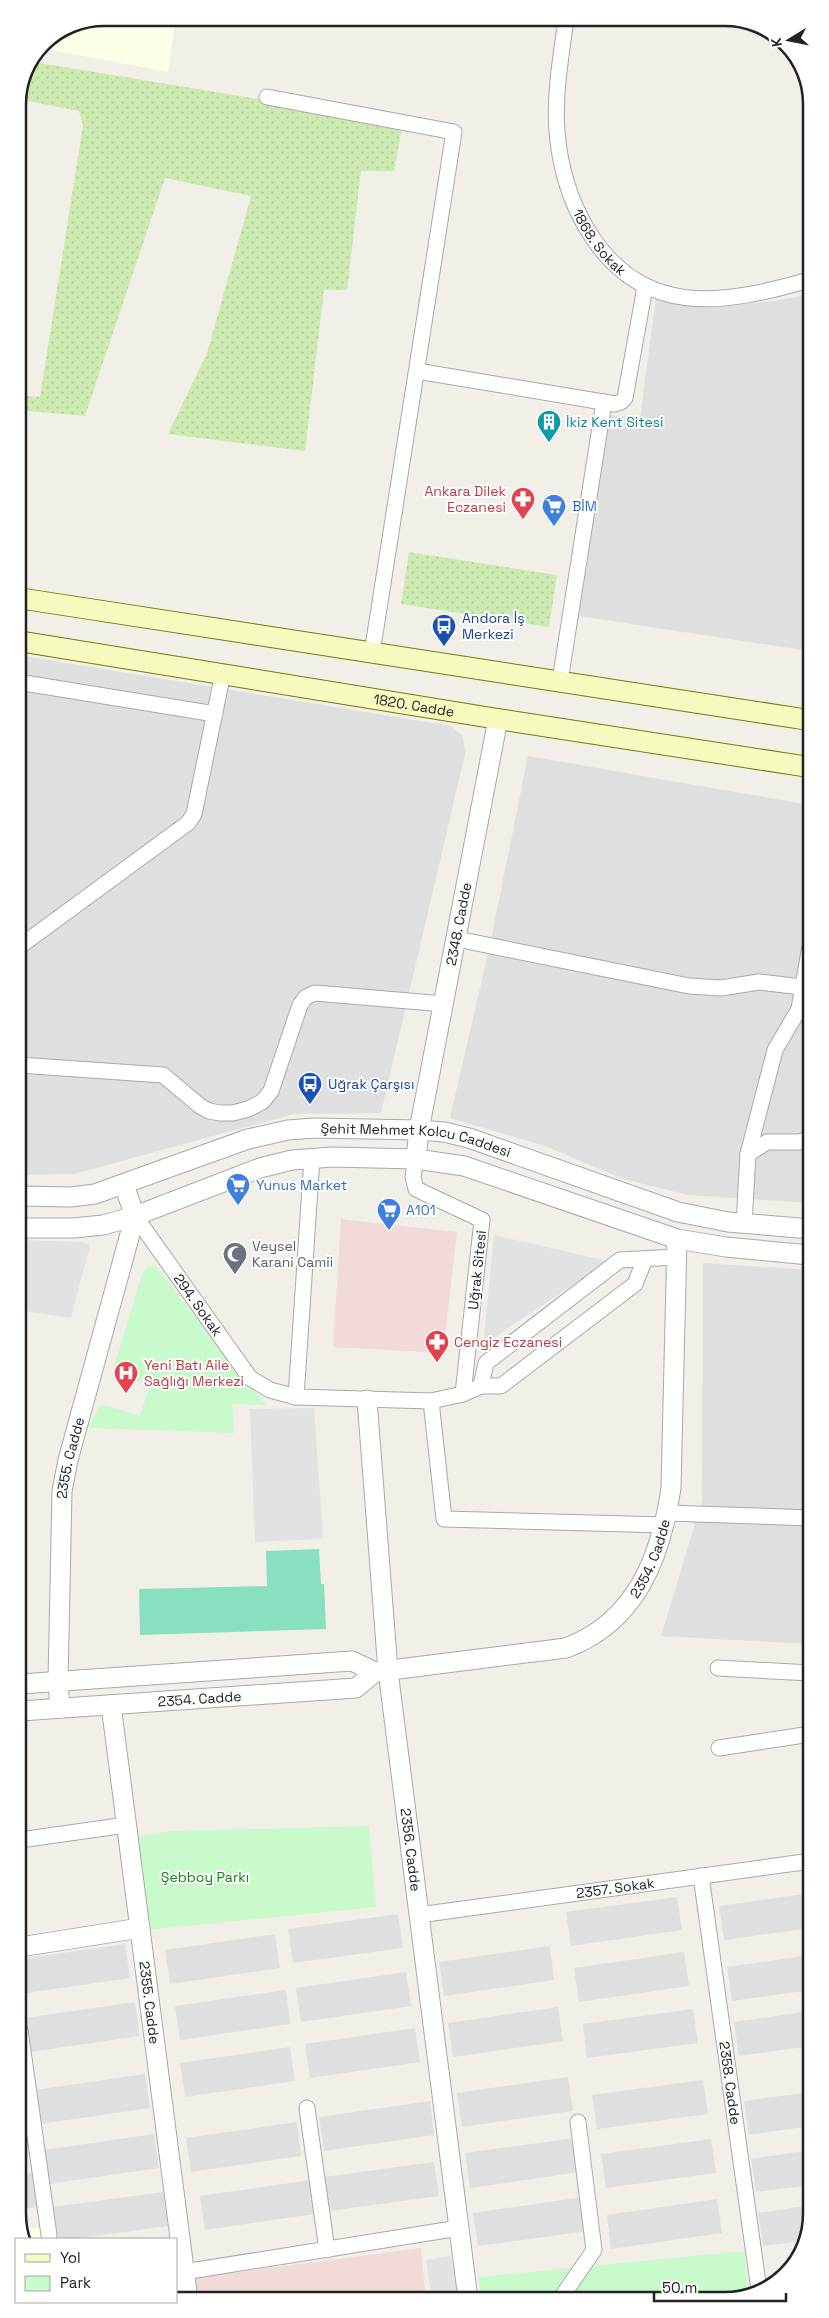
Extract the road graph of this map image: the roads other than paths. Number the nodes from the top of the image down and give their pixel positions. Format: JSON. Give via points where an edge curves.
{"nodes":[{"id":1,"x":565,"y":26,"type":"edge"},
{"id":2,"x":267,"y":98,"type":"dead end"},
{"id":3,"x":803,"y":282,"type":"edge"},
{"id":4,"x":645,"y":287,"type":"junction"},
{"id":5,"x":417,"y":371,"type":"junction"},
{"id":6,"x":604,"y":402,"type":"junction"},
{"id":7,"x":26,"y":599,"type":"edge"},
{"id":8,"x":26,"y":642,"type":"edge"},
{"id":9,"x":372,"y":653,"type":"junction"},
{"id":10,"x":223,"y":673,"type":"junction"},
{"id":11,"x":560,"y":682,"type":"junction"},
{"id":12,"x":26,"y":683,"type":"edge"},
{"id":13,"x":215,"y":714,"type":"junction"},
{"id":14,"x":803,"y":719,"type":"edge"},
{"id":15,"x":498,"y":720,"type":"junction"},
{"id":16,"x":803,"y":766,"type":"edge"},
{"id":17,"x":457,"y":939,"type":"junction"},
{"id":18,"x":26,"y":942,"type":"edge"},
{"id":19,"x":803,"y":987,"type":"edge"},
{"id":20,"x":444,"y":1004,"type":"junction"},
{"id":21,"x":803,"y":1010,"type":"edge"},
{"id":22,"x":26,"y":1065,"type":"edge"},
{"id":23,"x":419,"y":1130,"type":"junction"},
{"id":24,"x":803,"y":1141,"type":"edge"},
{"id":25,"x":748,"y":1154,"type":"junction"},
{"id":26,"x":312,"y":1158,"type":"junction"},
{"id":27,"x":416,"y":1159,"type":"junction"},
{"id":28,"x":145,"y":1177,"type":"junction"},
{"id":29,"x":124,"y":1185,"type":"junction"},
{"id":30,"x":26,"y":1196,"type":"edge"},
{"id":31,"x":156,"y":1208,"type":"junction"},
{"id":32,"x":134,"y":1216,"type":"junction"},
{"id":33,"x":744,"y":1224,"type":"junction"},
{"id":34,"x":26,"y":1228,"type":"edge"},
{"id":35,"x":803,"y":1228,"type":"edge"},
{"id":36,"x":677,"y":1248,"type":"junction"},
{"id":37,"x":803,"y":1254,"type":"edge"},
{"id":38,"x":645,"y":1259,"type":"junction"},
{"id":39,"x":481,"y":1386,"type":"junction"},
{"id":40,"x":463,"y":1394,"type":"junction"},
{"id":41,"x":296,"y":1397,"type":"junction"},
{"id":42,"x":367,"y":1400,"type":"junction"},
{"id":43,"x":431,"y":1401,"type":"junction"},
{"id":44,"x":803,"y":1518,"type":"edge"},
{"id":45,"x":666,"y":1519,"type":"junction"},
{"id":46,"x":718,"y":1668,"type":"dead end"},
{"id":47,"x":381,"y":1671,"type":"junction"},
{"id":48,"x":803,"y":1673,"type":"edge"},
{"id":49,"x":58,"y":1682,"type":"junction"},
{"id":50,"x":26,"y":1684,"type":"edge"},
{"id":51,"x":111,"y":1705,"type":"junction"},
{"id":52,"x":60,"y":1708,"type":"junction"},
{"id":53,"x":26,"y":1711,"type":"edge"},
{"id":54,"x":803,"y":1735,"type":"edge"},
{"id":55,"x":719,"y":1748,"type":"dead end"},
{"id":56,"x":126,"y":1825,"type":"junction"},
{"id":57,"x":26,"y":1839,"type":"edge"},
{"id":58,"x":803,"y":1862,"type":"edge"},
{"id":59,"x":701,"y":1876,"type":"junction"},
{"id":60,"x":419,"y":1916,"type":"junction"},
{"id":61,"x":140,"y":1928,"type":"junction"},
{"id":62,"x":26,"y":1946,"type":"edge"},
{"id":63,"x":26,"y":2072,"type":"edge"},
{"id":64,"x":307,"y":2108,"type":"dead end"},
{"id":65,"x":578,"y":2122,"type":"dead end"},
{"id":66,"x":459,"y":2228,"type":"junction"},
{"id":67,"x":49,"y":2235,"type":"dead end"},
{"id":68,"x":327,"y":2250,"type":"junction"},
{"id":69,"x":184,"y":2272,"type":"junction"},
{"id":70,"x":758,"y":2284,"type":"edge"},
{"id":71,"x":187,"y":2292,"type":"edge"},
{"id":72,"x":467,"y":2292,"type":"edge"},
{"id":73,"x":565,"y":2292,"type":"edge"}],
"edges":[{"from":1,"to":4,"type":"street","name":"1868. Sokak","via":[[557,104],[558,141],[567,188],[592,238],[626,275]]},
{"from":2,"to":5,"type":"street","via":[[454,132]]},
{"from":3,"to":4,"type":"street","name":"1868. Sokak","via":[[774,290],[713,298],[685,298]]},
{"from":4,"to":6,"type":"street","via":[[625,398],[616,404]]},
{"from":5,"to":6,"type":"street"},
{"from":5,"to":9,"type":"street"},
{"from":6,"to":11,"type":"street"},
{"from":7,"to":9,"type":"main road"},
{"from":8,"to":10,"type":"main road","name":"1820. Cadde"},
{"from":9,"to":11,"type":"main road"},
{"from":10,"to":13,"type":"street"},
{"from":10,"to":15,"type":"main road","name":"1820. Cadde"},
{"from":11,"to":14,"type":"main road"},
{"from":12,"to":13,"type":"street"},
{"from":13,"to":18,"type":"street","via":[[194,814],[188,823]]},
{"from":15,"to":16,"type":"main road","name":"1820. Cadde"},
{"from":15,"to":17,"type":"street","name":"2348. Cadde"},
{"from":17,"to":19,"type":"street","via":[[689,986],[721,988],[759,982]]},
{"from":17,"to":20,"type":"street","name":"2348. Cadde"},
{"from":20,"to":22,"type":"street","via":[[315,993],[306,997],[300,1005],[271,1092],[262,1102],[233,1113],[209,1111],[163,1075]]},
{"from":20,"to":23,"type":"street","name":"2348. Cadde"},
{"from":21,"to":25,"type":"street","via":[[774,1050]]},
{"from":23,"to":27,"type":"street","name":"2348. Cadde"},
{"from":23,"to":28,"type":"street","name":"Şehit Mehmet Kolcu Caddesi","via":[[288,1130],[248,1139]]},
{"from":23,"to":33,"type":"street","name":"Şehit Mehmet Kolcu Caddesi","via":[[469,1138],[678,1212]]},
{"from":24,"to":25,"type":"street","via":[[768,1142]]},
{"from":25,"to":33,"type":"street"},
{"from":26,"to":27,"type":"street","name":"Şehit Mehmet Kolcu Caddesi"},
{"from":26,"to":31,"type":"street","name":"Şehit Mehmet Kolcu Caddesi","via":[[260,1168]]},
{"from":26,"to":41,"type":"street"},
{"from":27,"to":36,"type":"street","name":"Şehit Mehmet Kolcu Caddesi","via":[[464,1166]]},
{"from":27,"to":40,"type":"street","name":"Uğrak Sitesi","via":[[413,1177],[416,1189],[482,1220]]},
{"from":28,"to":29,"type":"street","name":"Şehit Mehmet Kolcu Caddesi"},
{"from":28,"to":31,"type":"street"},
{"from":29,"to":30,"type":"street","name":"Şehit Mehmet Kolcu Caddesi","via":[[71,1197]]},
{"from":29,"to":32,"type":"street"},
{"from":31,"to":32,"type":"street","name":"Şehit Mehmet Kolcu Caddesi"},
{"from":32,"to":34,"type":"street","name":"Şehit Mehmet Kolcu Caddesi","via":[[103,1225]]},
{"from":32,"to":41,"type":"street","name":"294. Sokak","via":[[250,1378],[270,1390]]},
{"from":32,"to":49,"type":"street","name":"2355. Cadde","via":[[64,1476]]},
{"from":33,"to":35,"type":"street","name":"Şehit Mehmet Kolcu Caddesi"},
{"from":36,"to":37,"type":"street","name":"Şehit Mehmet Kolcu Caddesi","via":[[726,1247]]},
{"from":36,"to":38,"type":"street"},
{"from":36,"to":45,"type":"street","name":"2354. Cadde","via":[[671,1488]]},
{"from":38,"to":39,"type":"street","name":"294. Sokak","via":[[635,1284],[501,1386]]},
{"from":38,"to":39,"type":"street","via":[[620,1260],[486,1363]]},
{"from":39,"to":40,"type":"street","name":"294. Sokak"},
{"from":40,"to":43,"type":"street","name":"294. Sokak"},
{"from":41,"to":42,"type":"street","name":"294. Sokak"},
{"from":42,"to":43,"type":"street","name":"294. Sokak"},
{"from":42,"to":47,"type":"street","name":"2356. Cadde"},
{"from":43,"to":45,"type":"street","via":[[444,1519]]},
{"from":44,"to":45,"type":"street"},
{"from":45,"to":47,"type":"street","name":"2354. Cadde","via":[[656,1554],[634,1596],[608,1624],[582,1642],[566,1648]]},
{"from":46,"to":48,"type":"street"},
{"from":47,"to":49,"type":"street","name":"2354. Cadde","via":[[352,1661]]},
{"from":47,"to":51,"type":"street","name":"2354. Cadde","via":[[356,1688]]},
{"from":47,"to":60,"type":"street","name":"2356. Cadde"},
{"from":49,"to":50,"type":"street","name":"2354. Cadde"},
{"from":49,"to":52,"type":"street","name":"2355. Cadde"},
{"from":51,"to":52,"type":"street","name":"2354. Cadde"},
{"from":51,"to":56,"type":"street","name":"2355. Cadde"},
{"from":52,"to":53,"type":"street","name":"2354. Cadde"},
{"from":54,"to":55,"type":"street"},
{"from":56,"to":57,"type":"street"},
{"from":56,"to":61,"type":"street","name":"2355. Cadde"},
{"from":58,"to":59,"type":"street","name":"2357. Sokak"},
{"from":59,"to":60,"type":"street","name":"2357. Sokak"},
{"from":59,"to":70,"type":"street","name":"2358. Cadde"},
{"from":60,"to":66,"type":"street","name":"2356. Cadde"},
{"from":61,"to":62,"type":"street"},
{"from":61,"to":69,"type":"street","name":"2355. Cadde"},
{"from":63,"to":67,"type":"street"},
{"from":64,"to":68,"type":"street"},
{"from":65,"to":73,"type":"street","via":[[594,2250]]},
{"from":66,"to":68,"type":"street"},
{"from":66,"to":72,"type":"street","name":"2356. Cadde"},
{"from":68,"to":69,"type":"street"},
{"from":69,"to":71,"type":"street","name":"2355. Cadde"}]}
